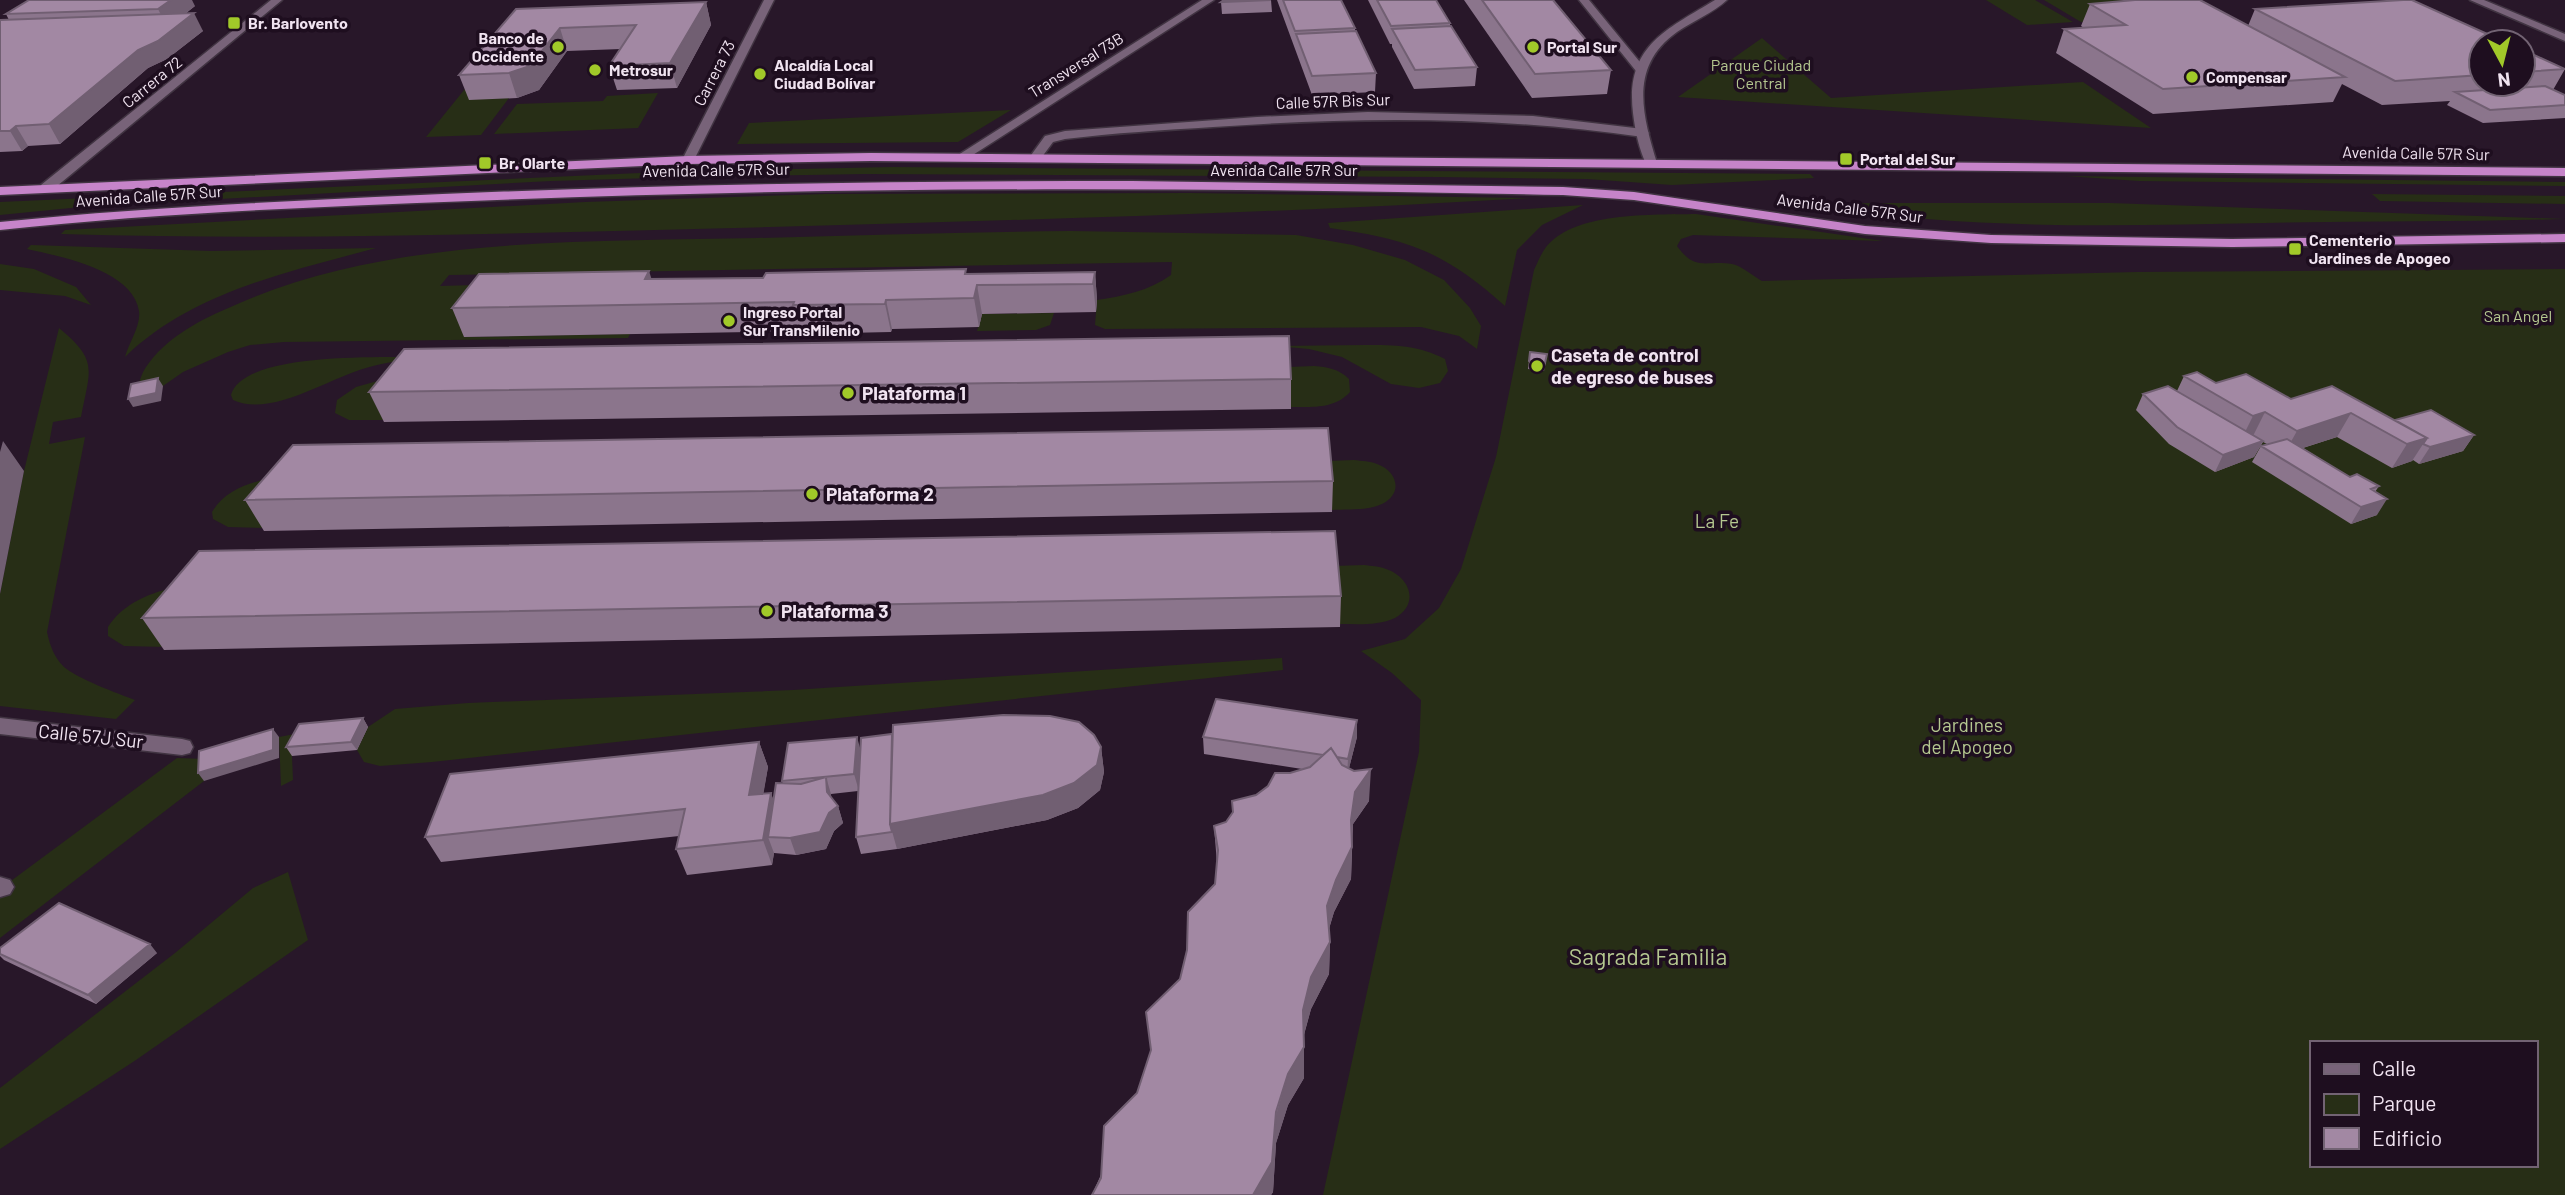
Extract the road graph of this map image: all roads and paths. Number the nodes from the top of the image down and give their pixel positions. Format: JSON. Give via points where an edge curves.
{"nodes":[{"id":1,"x":277,"y":0,"type":"edge"},
{"id":2,"x":769,"y":0,"type":"edge"},
{"id":3,"x":1209,"y":0,"type":"edge"},
{"id":4,"x":1584,"y":0,"type":"edge"},
{"id":5,"x":1722,"y":0,"type":"edge"},
{"id":6,"x":2475,"y":0,"type":"edge"},
{"id":7,"x":2565,"y":38,"type":"edge"},
{"id":8,"x":1640,"y":69,"type":"junction"},
{"id":9,"x":1643,"y":132,"type":"junction"},
{"id":10,"x":961,"y":157,"type":"junction"},
{"id":11,"x":1035,"y":158,"type":"junction"},
{"id":12,"x":688,"y":160,"type":"junction"},
{"id":13,"x":1651,"y":163,"type":"junction"},
{"id":14,"x":2565,"y":172,"type":"edge"},
{"id":15,"x":46,"y":188,"type":"junction"},
{"id":16,"x":0,"y":191,"type":"edge"},
{"id":17,"x":0,"y":226,"type":"edge"},
{"id":18,"x":2565,"y":238,"type":"edge"},
{"id":19,"x":0,"y":726,"type":"edge"},
{"id":20,"x":182,"y":747,"type":"dead end"}],
"edges":[{"from":1,"to":15,"type":"street","name":"Carrera 72"},
{"from":2,"to":12,"type":"street","name":"Carrera 73"},
{"from":3,"to":10,"type":"street","name":"Transversal 73B"},
{"from":4,"to":8,"type":"street"},
{"from":5,"to":8,"type":"street","via":[[1653,46]]},
{"from":6,"to":7,"type":"street"},
{"from":8,"to":9,"type":"street"},
{"from":9,"to":11,"type":"street","name":"Calle 57R Bis Sur","via":[[1496,116],[1306,117],[1065,135],[1049,139]]},
{"from":9,"to":13,"type":"street"},
{"from":10,"to":11,"type":"highway","name":"Avenida Calle 57R Sur"},
{"from":10,"to":12,"type":"highway","name":"Avenida Calle 57R Sur"},
{"from":11,"to":13,"type":"highway","name":"Avenida Calle 57R Sur"},
{"from":12,"to":15,"type":"highway","name":"Avenida Calle 57R Sur"},
{"from":13,"to":14,"type":"highway","name":"Avenida Calle 57R Sur"},
{"from":15,"to":16,"type":"highway","name":"Avenida Calle 57R Sur"},
{"from":17,"to":18,"type":"highway","name":"Avenida Calle 57R Sur","via":[[156,212],[615,190],[943,185],[1563,191],[1644,197],[1865,230],[1991,239],[2245,243]]},
{"from":19,"to":20,"type":"street","name":"Calle 57J Sur"}]}
